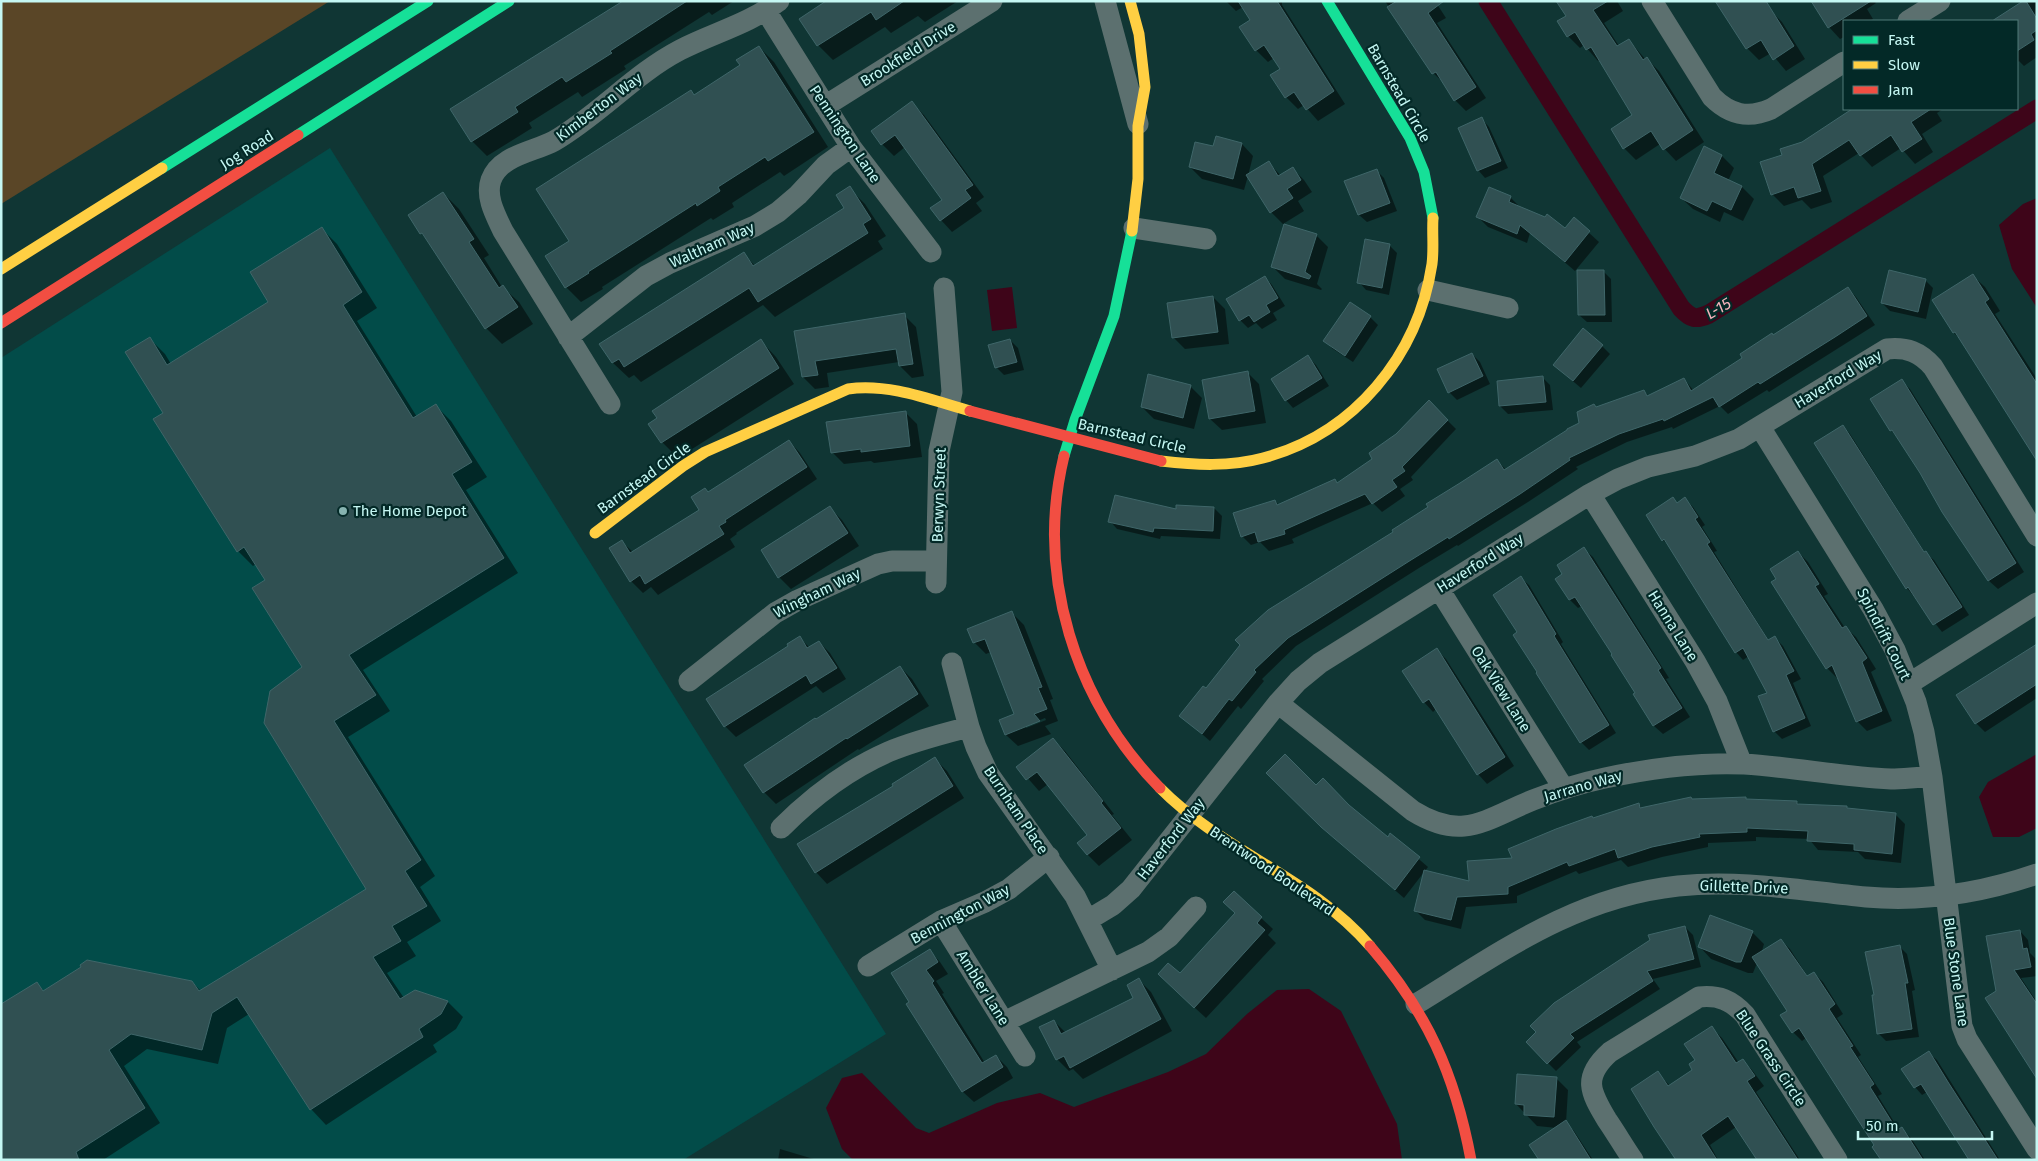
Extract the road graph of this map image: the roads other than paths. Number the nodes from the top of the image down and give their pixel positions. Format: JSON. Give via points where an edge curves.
{"nodes":[{"id":1,"x":428,"y":1,"type":"edge"},
{"id":2,"x":509,"y":1,"type":"edge"},
{"id":3,"x":992,"y":1,"type":"edge"},
{"id":4,"x":1105,"y":1,"type":"edge"},
{"id":5,"x":1130,"y":1,"type":"edge"},
{"id":6,"x":1327,"y":1,"type":"edge"},
{"id":7,"x":1652,"y":1,"type":"edge"},
{"id":8,"x":1931,"y":4,"type":"edge"},
{"id":9,"x":772,"y":6,"type":"edge"},
{"id":10,"x":1909,"y":20,"type":"edge"},
{"id":11,"x":1843,"y":63,"type":"edge"},
{"id":12,"x":825,"y":106,"type":"junction"},
{"id":13,"x":1138,"y":124,"type":"junction"},
{"id":14,"x":851,"y":147,"type":"junction"},
{"id":15,"x":1134,"y":228,"type":"junction"},
{"id":16,"x":1206,"y":238,"type":"dead end"},
{"id":17,"x":931,"y":252,"type":"dead end"},
{"id":18,"x":1,"y":269,"type":"edge"},
{"id":19,"x":944,"y":288,"type":"dead end"},
{"id":20,"x":1428,"y":290,"type":"junction"},
{"id":21,"x":1508,"y":308,"type":"dead end"},
{"id":22,"x":1,"y":323,"type":"edge"},
{"id":23,"x":568,"y":337,"type":"junction"},
{"id":24,"x":610,"y":404,"type":"dead end"},
{"id":25,"x":950,"y":406,"type":"junction"},
{"id":26,"x":1760,"y":427,"type":"junction"},
{"id":27,"x":1069,"y":437,"type":"junction"},
{"id":28,"x":1590,"y":494,"type":"junction"},
{"id":29,"x":596,"y":533,"type":"dead end"},
{"id":30,"x":2037,"y":536,"type":"edge"},
{"id":31,"x":936,"y":561,"type":"junction"},
{"id":32,"x":936,"y":583,"type":"dead end"},
{"id":33,"x":1439,"y":588,"type":"junction"},
{"id":34,"x":2037,"y":603,"type":"edge"},
{"id":35,"x":952,"y":663,"type":"dead end"},
{"id":36,"x":688,"y":681,"type":"dead end"},
{"id":37,"x":1910,"y":684,"type":"junction"},
{"id":38,"x":1278,"y":703,"type":"junction"},
{"id":39,"x":969,"y":727,"type":"junction"},
{"id":40,"x":1742,"y":764,"type":"junction"},
{"id":41,"x":1932,"y":777,"type":"junction"},
{"id":42,"x":1564,"y":789,"type":"junction"},
{"id":43,"x":1190,"y":815,"type":"junction"},
{"id":44,"x":781,"y":828,"type":"dead end"},
{"id":45,"x":1048,"y":858,"type":"junction"},
{"id":46,"x":2037,"y":874,"type":"edge"},
{"id":47,"x":1946,"y":896,"type":"junction"},
{"id":48,"x":1196,"y":907,"type":"dead end"},
{"id":49,"x":1088,"y":920,"type":"junction"},
{"id":50,"x":941,"y":921,"type":"junction"},
{"id":51,"x":868,"y":966,"type":"dead end"},
{"id":52,"x":1112,"y":970,"type":"junction"},
{"id":53,"x":1416,"y":1004,"type":"junction"},
{"id":54,"x":1004,"y":1022,"type":"junction"},
{"id":55,"x":1025,"y":1056,"type":"dead end"},
{"id":56,"x":2037,"y":1149,"type":"edge"},
{"id":57,"x":1470,"y":1160,"type":"edge"},
{"id":58,"x":1633,"y":1160,"type":"edge"},
{"id":59,"x":1837,"y":1160,"type":"edge"}],
"edges":[{"from":1,"to":18,"type":"street","name":"Jog Road"},
{"from":2,"to":22,"type":"street","name":"Jog Road"},
{"from":3,"to":12,"type":"street","name":"Brookfield Drive"},
{"from":4,"to":13,"type":"street","name":"Brentwood Boulevard"},
{"from":5,"to":13,"type":"street","name":"Brentwood Boulevard","via":[[1138,24],[1146,92]]},
{"from":6,"to":20,"type":"street","name":"Barnstead Circle","via":[[1413,143],[1424,172],[1434,232]]},
{"from":7,"to":11,"type":"street","via":[[1712,97],[1734,113],[1754,115],[1772,109]]},
{"from":8,"to":10,"type":"street"},
{"from":9,"to":12,"type":"street","name":"Pennington Lane"},
{"from":9,"to":23,"type":"street","name":"Kimberton Way","via":[[752,19],[658,62],[572,131],[507,161],[490,180],[489,194],[503,230]]},
{"from":12,"to":14,"type":"street","name":"Pennington Lane"},
{"from":13,"to":15,"type":"street","name":"Brentwood Boulevard","via":[[1139,176]]},
{"from":14,"to":17,"type":"street","name":"Pennington Lane"},
{"from":14,"to":23,"type":"street","name":"Waltham Way","via":[[826,165],[778,212],[755,226],[646,276]]},
{"from":15,"to":16,"type":"street"},
{"from":15,"to":27,"type":"street","name":"Brentwood Boulevard","via":[[1117,304]]},
{"from":19,"to":25,"type":"street","name":"Berwyn Street","via":[[952,378]]},
{"from":20,"to":21,"type":"street"},
{"from":20,"to":27,"type":"street","name":"Barnstead Circle","via":[[1413,333],[1381,384],[1335,426],[1295,448],[1236,464],[1190,465],[1159,461]]},
{"from":23,"to":24,"type":"street","name":"Kimberton Way"},
{"from":25,"to":27,"type":"street","name":"Barnstead Circle"},
{"from":25,"to":29,"type":"street","name":"Barnstead Circle","via":[[875,387],[835,394],[705,452]]},
{"from":25,"to":31,"type":"street","name":"Berwyn Street","via":[[939,451]]},
{"from":26,"to":28,"type":"street","name":"Haverford Way","via":[[1725,446],[1648,467]]},
{"from":26,"to":30,"type":"street","name":"Haverford Way","via":[[1887,349],[1913,351],[1933,367]]},
{"from":26,"to":37,"type":"street","name":"Spindrift Court","via":[[1873,609]]},
{"from":27,"to":43,"type":"street","name":"Brentwood Boulevard","via":[[1055,522],[1056,566],[1073,650],[1090,690],[1127,751],[1145,773]]},
{"from":28,"to":33,"type":"street","name":"Haverford Way"},
{"from":28,"to":40,"type":"street","name":"Hanna Lane","via":[[1717,701]]},
{"from":31,"to":32,"type":"street","name":"Berwyn Street"},
{"from":31,"to":36,"type":"street","name":"Wingham Way","via":[[878,564],[798,600],[764,620]]},
{"from":33,"to":38,"type":"street","name":"Haverford Way","via":[[1320,663]]},
{"from":33,"to":42,"type":"street","name":"Oak View Lane"},
{"from":34,"to":37,"type":"street"},
{"from":35,"to":39,"type":"street","name":"Burnham Place"},
{"from":37,"to":41,"type":"street","name":"Spindrift Court","via":[[1924,732]]},
{"from":38,"to":42,"type":"street","name":"Jarrano Way","via":[[1413,811],[1436,823],[1462,827],[1475,825]]},
{"from":38,"to":43,"type":"street","name":"Haverford Way"},
{"from":39,"to":44,"type":"street","via":[[914,742],[865,763],[831,784]]},
{"from":39,"to":45,"type":"street","name":"Burnham Place","via":[[988,773]]},
{"from":40,"to":41,"type":"street","name":"Jarrano Way","via":[[1892,779]]},
{"from":40,"to":42,"type":"street","name":"Jarrano Way","via":[[1655,768]]},
{"from":41,"to":47,"type":"street","name":"Spindrift Court"},
{"from":43,"to":49,"type":"street","name":"Haverford Way","via":[[1131,889]]},
{"from":43,"to":53,"type":"street","name":"Brentwood Boulevard","via":[[1340,916],[1373,948]]},
{"from":45,"to":49,"type":"street","name":"Burnham Place"},
{"from":45,"to":50,"type":"street","name":"Bennington Way","via":[[1009,889]]},
{"from":46,"to":47,"type":"street","name":"Gillette Drive","via":[[1991,888]]},
{"from":47,"to":53,"type":"street","name":"Gillette Drive","via":[[1868,897],[1723,883],[1632,894],[1574,912],[1533,932]]},
{"from":47,"to":56,"type":"street","name":"Blue Stone Lane","via":[[1962,1026]]},
{"from":48,"to":52,"type":"street","via":[[1169,937]]},
{"from":49,"to":52,"type":"street"},
{"from":50,"to":51,"type":"street","name":"Bennington Way"},
{"from":50,"to":54,"type":"street","name":"Ambler Lane"},
{"from":52,"to":54,"type":"street"},
{"from":53,"to":57,"type":"street","name":"Brentwood Boulevard","via":[[1448,1067],[1461,1108]]},
{"from":54,"to":55,"type":"street","name":"Ambler Lane"},
{"from":58,"to":59,"type":"street","name":"Blue Grass Circle","via":[[1593,1098],[1594,1072],[1610,1052],[1699,998],[1712,996],[1730,1002],[1745,1015]]}]}
